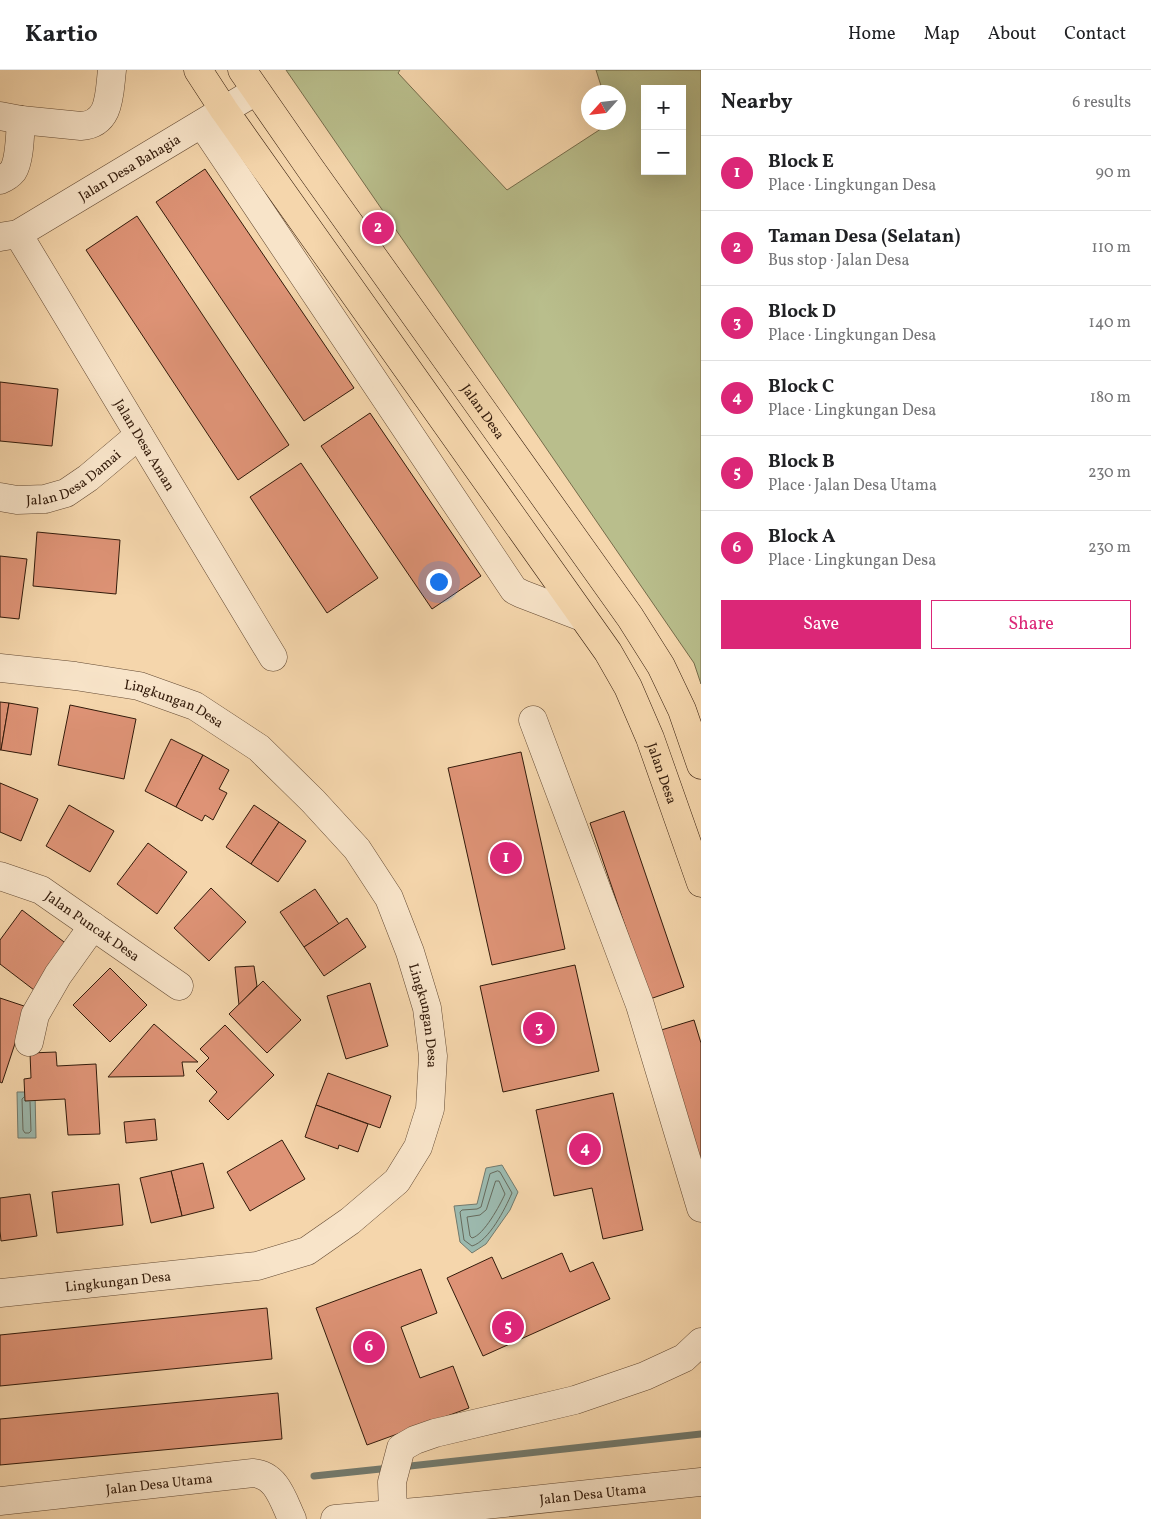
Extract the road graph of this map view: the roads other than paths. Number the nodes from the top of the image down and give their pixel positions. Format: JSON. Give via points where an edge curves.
{"nodes":[{"id":1,"x":112,"y":70,"type":"edge"},
{"id":2,"x":198,"y":70,"type":"edge"},
{"id":3,"x":249,"y":80,"type":"edge"},
{"id":4,"x":213,"y":117,"type":"junction"},
{"id":5,"x":10,"y":118,"type":"edge"},
{"id":6,"x":0,"y":180,"type":"edge"},
{"id":7,"x":9,"y":236,"type":"edge"},
{"id":8,"x":139,"y":435,"type":"junction"},
{"id":9,"x":0,"y":497,"type":"edge"},
{"id":10,"x":582,"y":617,"type":"junction"},
{"id":11,"x":273,"y":657,"type":"dead end"},
{"id":12,"x":0,"y":668,"type":"edge"},
{"id":13,"x":533,"y":720,"type":"dead end"},
{"id":14,"x":701,"y":764,"type":"edge"},
{"id":15,"x":0,"y":876,"type":"edge"},
{"id":16,"x":701,"y":883,"type":"edge"},
{"id":17,"x":93,"y":926,"type":"junction"},
{"id":18,"x":179,"y":986,"type":"dead end"},
{"id":19,"x":30,"y":1042,"type":"dead end"},
{"id":20,"x":701,"y":1208,"type":"edge"},
{"id":21,"x":0,"y":1293,"type":"edge"},
{"id":22,"x":701,"y":1342,"type":"edge"},
{"id":23,"x":701,"y":1482,"type":"edge"},
{"id":24,"x":0,"y":1501,"type":"edge"},
{"id":25,"x":393,"y":1514,"type":"junction"},
{"id":26,"x":439,"y":1515,"type":"edge"},
{"id":27,"x":292,"y":1519,"type":"edge"},
{"id":28,"x":335,"y":1519,"type":"edge"}],
"edges":[{"from":1,"to":5,"type":"street","via":[[104,115],[90,125]]},
{"from":2,"to":4,"type":"main road","name":"Jalan Desa"},
{"from":3,"to":4,"type":"street","name":"Jalan Desa Bahagia"},
{"from":3,"to":14,"type":"main road","name":"Jalan Desa","via":[[630,617],[661,666],[678,701]]},
{"from":4,"to":7,"type":"street","name":"Jalan Desa Bahagia"},
{"from":4,"to":10,"type":"main road","name":"Jalan Desa"},
{"from":4,"to":10,"type":"street","name":"Jalan Desa","via":[[514,590]]},
{"from":5,"to":6,"type":"street","via":[[17,161],[8,177]]},
{"from":7,"to":8,"type":"street","name":"Jalan Desa Aman"},
{"from":8,"to":9,"type":"street","name":"Jalan Desa Damai","via":[[66,493],[45,499]]},
{"from":8,"to":11,"type":"street","name":"Jalan Desa Aman"},
{"from":10,"to":16,"type":"main road","name":"Jalan Desa","via":[[608,652],[628,687],[650,738]]},
{"from":12,"to":21,"type":"street","name":"Lingkungan Desa","via":[[139,686],[194,706],[259,748],[357,849],[390,898],[427,1008],[433,1056],[430,1108],[418,1147],[397,1181],[350,1221],[307,1251],[257,1266]]},
{"from":13,"to":20,"type":"street","via":[[640,1005]]},
{"from":15,"to":17,"type":"street","name":"Jalan Puncak Desa","via":[[41,890]]},
{"from":17,"to":18,"type":"street","name":"Jalan Puncak Desa"},
{"from":17,"to":19,"type":"street","via":[[58,975],[35,1015]]},
{"from":22,"to":25,"type":"street","via":[[684,1358],[645,1376],[575,1400],[415,1440],[402,1448],[392,1482]]},
{"from":23,"to":26,"type":"street","name":"Jalan Desa Utama"},
{"from":24,"to":27,"type":"street","name":"Jalan Desa Utama","via":[[253,1473],[272,1481]]},
{"from":25,"to":26,"type":"street","name":"Jalan Desa Utama"},
{"from":25,"to":28,"type":"street","name":"Jalan Desa Utama"}]}
